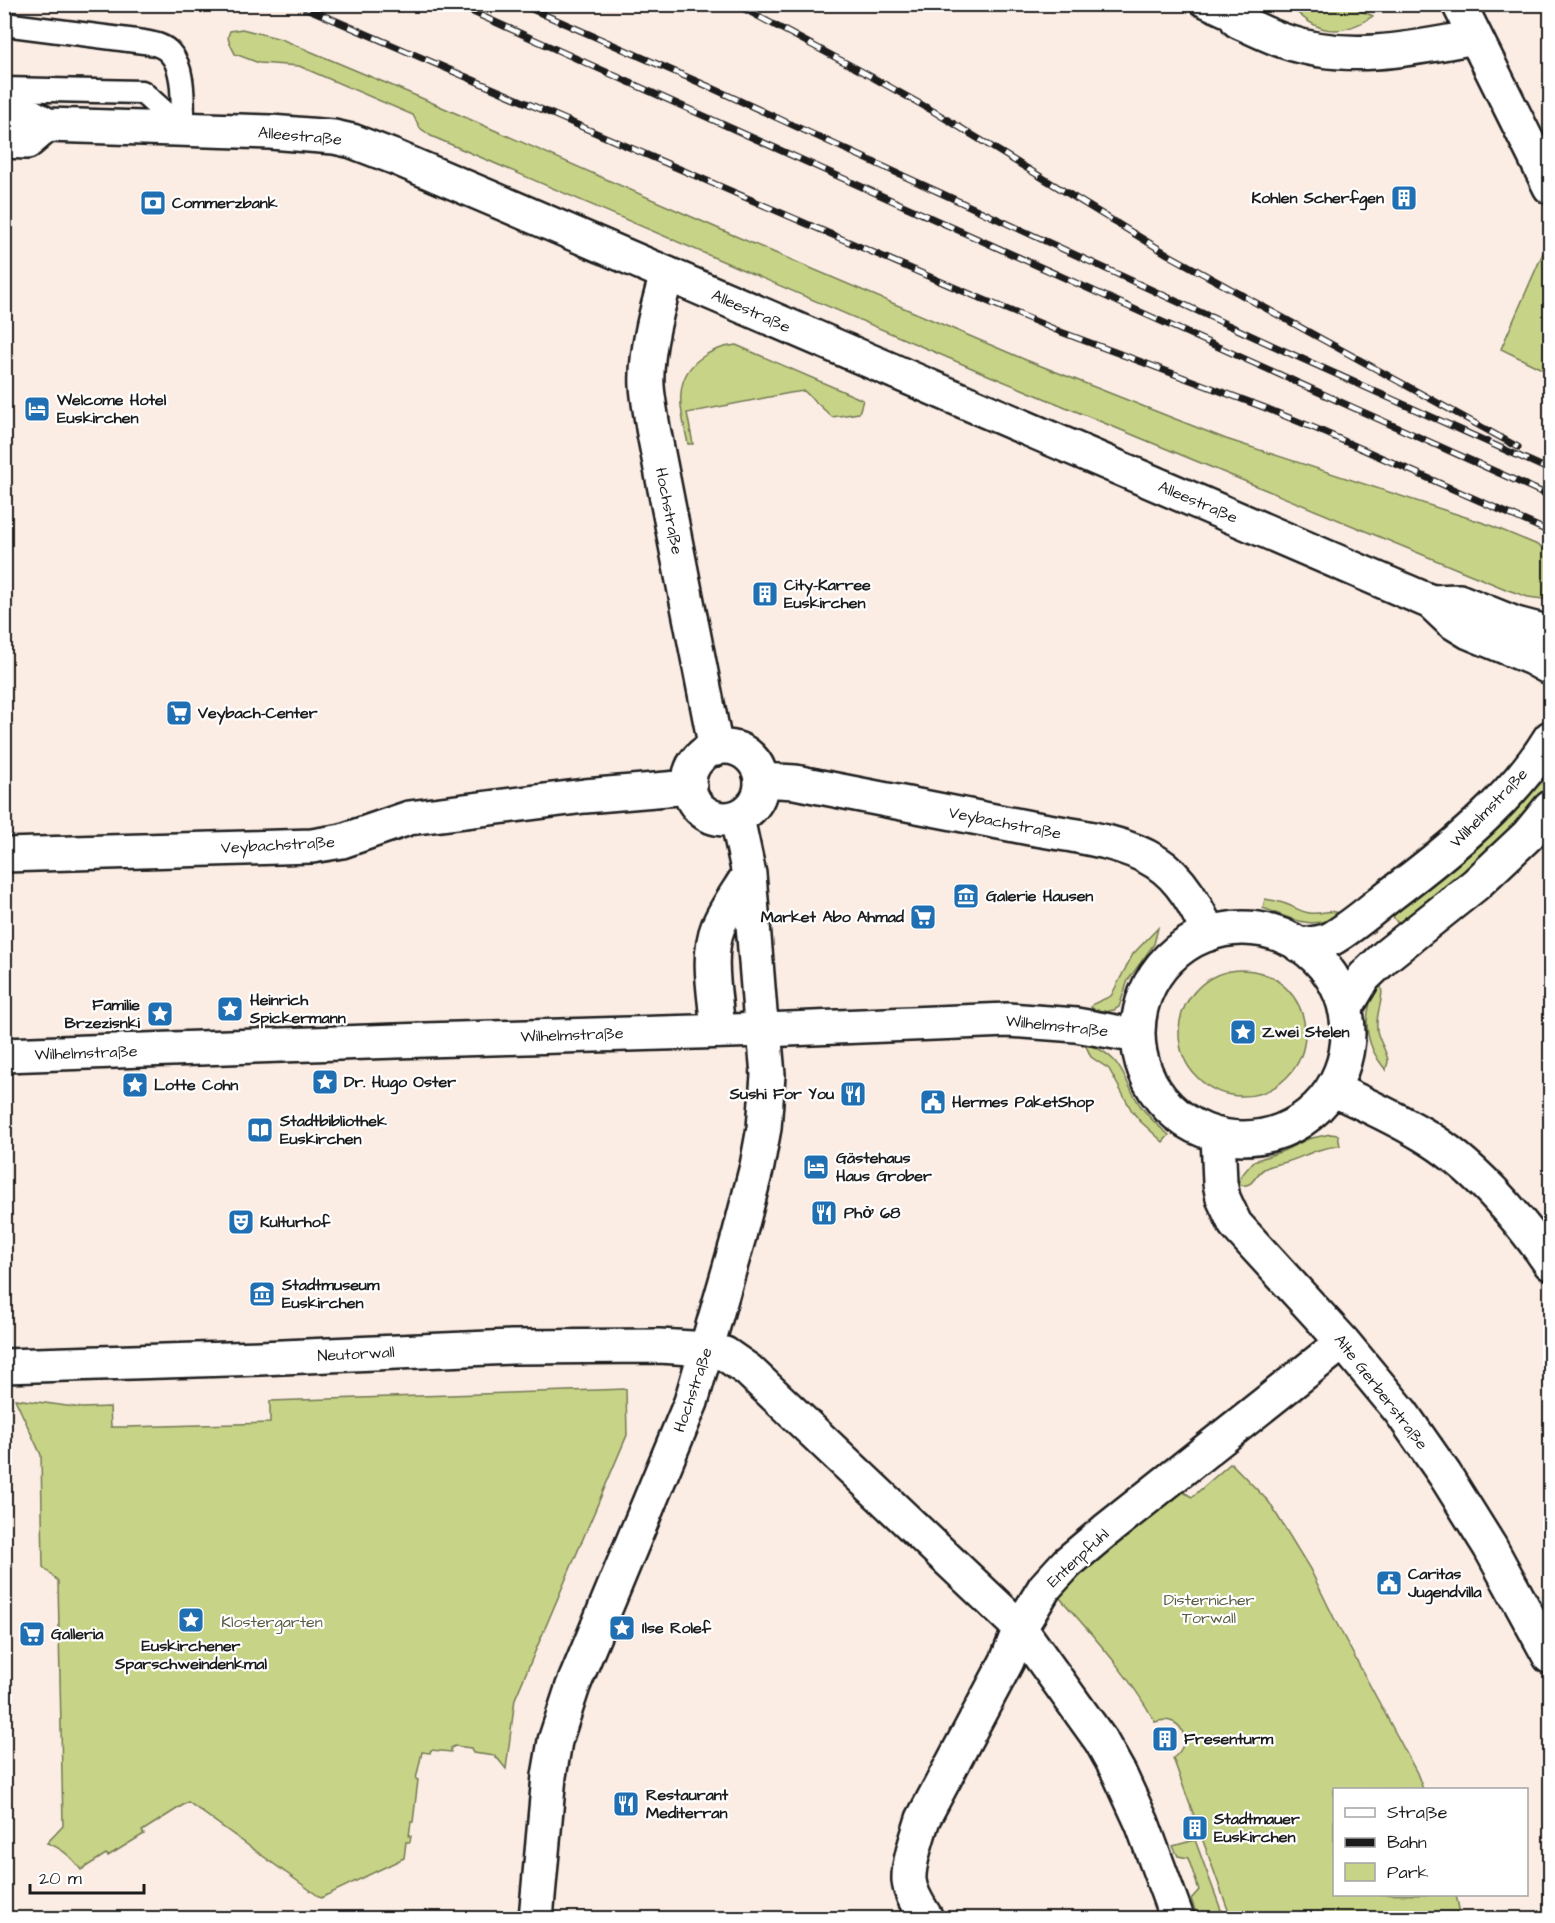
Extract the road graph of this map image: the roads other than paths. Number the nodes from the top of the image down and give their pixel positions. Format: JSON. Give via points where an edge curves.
{"nodes":[{"id":1,"x":1201,"y":4,"type":"edge"},
{"id":2,"x":1459,"y":4,"type":"edge"},
{"id":3,"x":1237,"y":13,"type":"edge"},
{"id":4,"x":4,"y":24,"type":"edge"},
{"id":5,"x":1474,"y":37,"type":"junction"},
{"id":6,"x":4,"y":88,"type":"edge"},
{"id":7,"x":4,"y":108,"type":"edge"},
{"id":8,"x":47,"y":125,"type":"junction"},
{"id":9,"x":183,"y":129,"type":"junction"},
{"id":10,"x":4,"y":141,"type":"edge"},
{"id":11,"x":1551,"y":187,"type":"edge"},
{"id":12,"x":667,"y":274,"type":"junction"},
{"id":13,"x":1431,"y":602,"type":"junction"},
{"id":14,"x":1551,"y":633,"type":"edge"},
{"id":15,"x":1551,"y":668,"type":"edge"},
{"id":16,"x":1551,"y":738,"type":"edge"},
{"id":17,"x":716,"y":749,"type":"junction"},
{"id":18,"x":761,"y":780,"type":"junction"},
{"id":19,"x":690,"y":787,"type":"junction"},
{"id":20,"x":1551,"y":808,"type":"edge"},
{"id":21,"x":737,"y":818,"type":"junction"},
{"id":22,"x":4,"y":855,"type":"edge"},
{"id":23,"x":749,"y":874,"type":"junction"},
{"id":24,"x":1209,"y":934,"type":"junction"},
{"id":25,"x":1299,"y":945,"type":"junction"},
{"id":26,"x":1345,"y":1010,"type":"junction"},
{"id":27,"x":764,"y":1030,"type":"junction"},
{"id":28,"x":718,"y":1031,"type":"junction"},
{"id":29,"x":1138,"y":1036,"type":"junction"},
{"id":30,"x":4,"y":1055,"type":"edge"},
{"id":31,"x":1332,"y":1089,"type":"junction"},
{"id":32,"x":1218,"y":1135,"type":"junction"},
{"id":33,"x":1551,"y":1263,"type":"edge"},
{"id":34,"x":1343,"y":1342,"type":"junction"},
{"id":35,"x":708,"y":1349,"type":"junction"},
{"id":36,"x":4,"y":1366,"type":"edge"},
{"id":37,"x":1020,"y":1628,"type":"junction"},
{"id":38,"x":1551,"y":1657,"type":"edge"},
{"id":39,"x":537,"y":1904,"type":"edge"},
{"id":40,"x":912,"y":1911,"type":"edge"},
{"id":41,"x":517,"y":1918,"type":"edge"},
{"id":42,"x":1177,"y":1918,"type":"edge"}],
"edges":[{"from":1,"to":3,"type":"lane"},
{"from":2,"to":5,"type":"street"},
{"from":3,"to":5,"type":"street","via":[[1285,41],[1349,54],[1420,48]]},
{"from":4,"to":9,"type":"lane","via":[[164,48],[180,73]]},
{"from":5,"to":11,"type":"street"},
{"from":6,"to":9,"type":"lane","via":[[142,92]]},
{"from":7,"to":8,"type":"street","name":"Alleestraße","via":[[30,115]]},
{"from":8,"to":9,"type":"street","name":"Alleestraße"},
{"from":8,"to":10,"type":"street","via":[[27,142]]},
{"from":9,"to":12,"type":"street","name":"Alleestraße","via":[[303,134],[352,141]]},
{"from":12,"to":13,"type":"street","name":"Alleestraße"},
{"from":12,"to":17,"type":"street","name":"Hochstraße","via":[[647,385]]},
{"from":13,"to":14,"type":"street","name":"Alleestraße","via":[[1459,601]]},
{"from":13,"to":15,"type":"street","name":"Alleestraße","via":[[1468,632]]},
{"from":16,"to":25,"type":"street","name":"Wilhelmstraße","via":[[1511,788],[1425,869],[1329,940]]},
{"from":17,"to":18,"type":"street","via":[[740,750],[758,768]]},
{"from":17,"to":19,"type":"street","via":[[696,763]]},
{"from":18,"to":21,"type":"street","via":[[756,803]]},
{"from":18,"to":24,"type":"street","name":"Veybachstraße","via":[[795,782],[1085,838],[1140,853],[1159,863],[1179,883]]},
{"from":19,"to":21,"type":"street","via":[[700,810],[712,817]]},
{"from":19,"to":22,"type":"street","name":"Veybachstraße","via":[[409,818],[342,841],[312,846]]},
{"from":20,"to":26,"type":"street","via":[[1475,885],[1364,977]]},
{"from":21,"to":23,"type":"street","name":"Hochstraße"},
{"from":23,"to":27,"type":"street","name":"Hochstraße"},
{"from":23,"to":28,"type":"street","via":[[714,938]]},
{"from":24,"to":25,"type":"street","via":[[1256,929]]},
{"from":24,"to":29,"type":"street","via":[[1180,950],[1157,973],[1142,1003]]},
{"from":25,"to":26,"type":"street","via":[[1323,967]]},
{"from":26,"to":31,"type":"street","via":[[1345,1058]]},
{"from":27,"to":28,"type":"street","name":"Wilhelmstraße"},
{"from":27,"to":29,"type":"street","name":"Wilhelmstraße","via":[[1008,1020],[1076,1025]]},
{"from":27,"to":35,"type":"street","name":"Hochstraße","via":[[768,1075],[764,1128],[740,1236]]},
{"from":28,"to":30,"type":"street","name":"Wilhelmstraße"},
{"from":29,"to":32,"type":"street","via":[[1144,1069],[1162,1099],[1187,1122]]},
{"from":31,"to":32,"type":"street","via":[[1310,1113],[1283,1131],[1251,1138]]},
{"from":31,"to":33,"type":"street","via":[[1378,1109],[1456,1159],[1512,1213]]},
{"from":32,"to":34,"type":"street","name":"Alte Gerberstraße","via":[[1220,1183],[1235,1224]]},
{"from":34,"to":37,"type":"street","name":"Entenpfuhl","via":[[1067,1563],[1045,1587]]},
{"from":34,"to":38,"type":"street","name":"Alte Gerberstraße","via":[[1401,1412],[1445,1475]]},
{"from":35,"to":36,"type":"street","name":"Neutorwall","via":[[512,1347]]},
{"from":35,"to":37,"type":"street","via":[[725,1354],[748,1370]]},
{"from":35,"to":39,"type":"street","name":"Hochstraße","via":[[691,1402],[573,1686],[555,1741]]},
{"from":37,"to":40,"type":"street","name":"Entenpfuhl","via":[[1007,1661],[923,1820],[909,1878]]},
{"from":37,"to":42,"type":"street","via":[[1101,1741],[1119,1773]]},
{"from":39,"to":41,"type":"street","name":"Hochstraße"}]}
